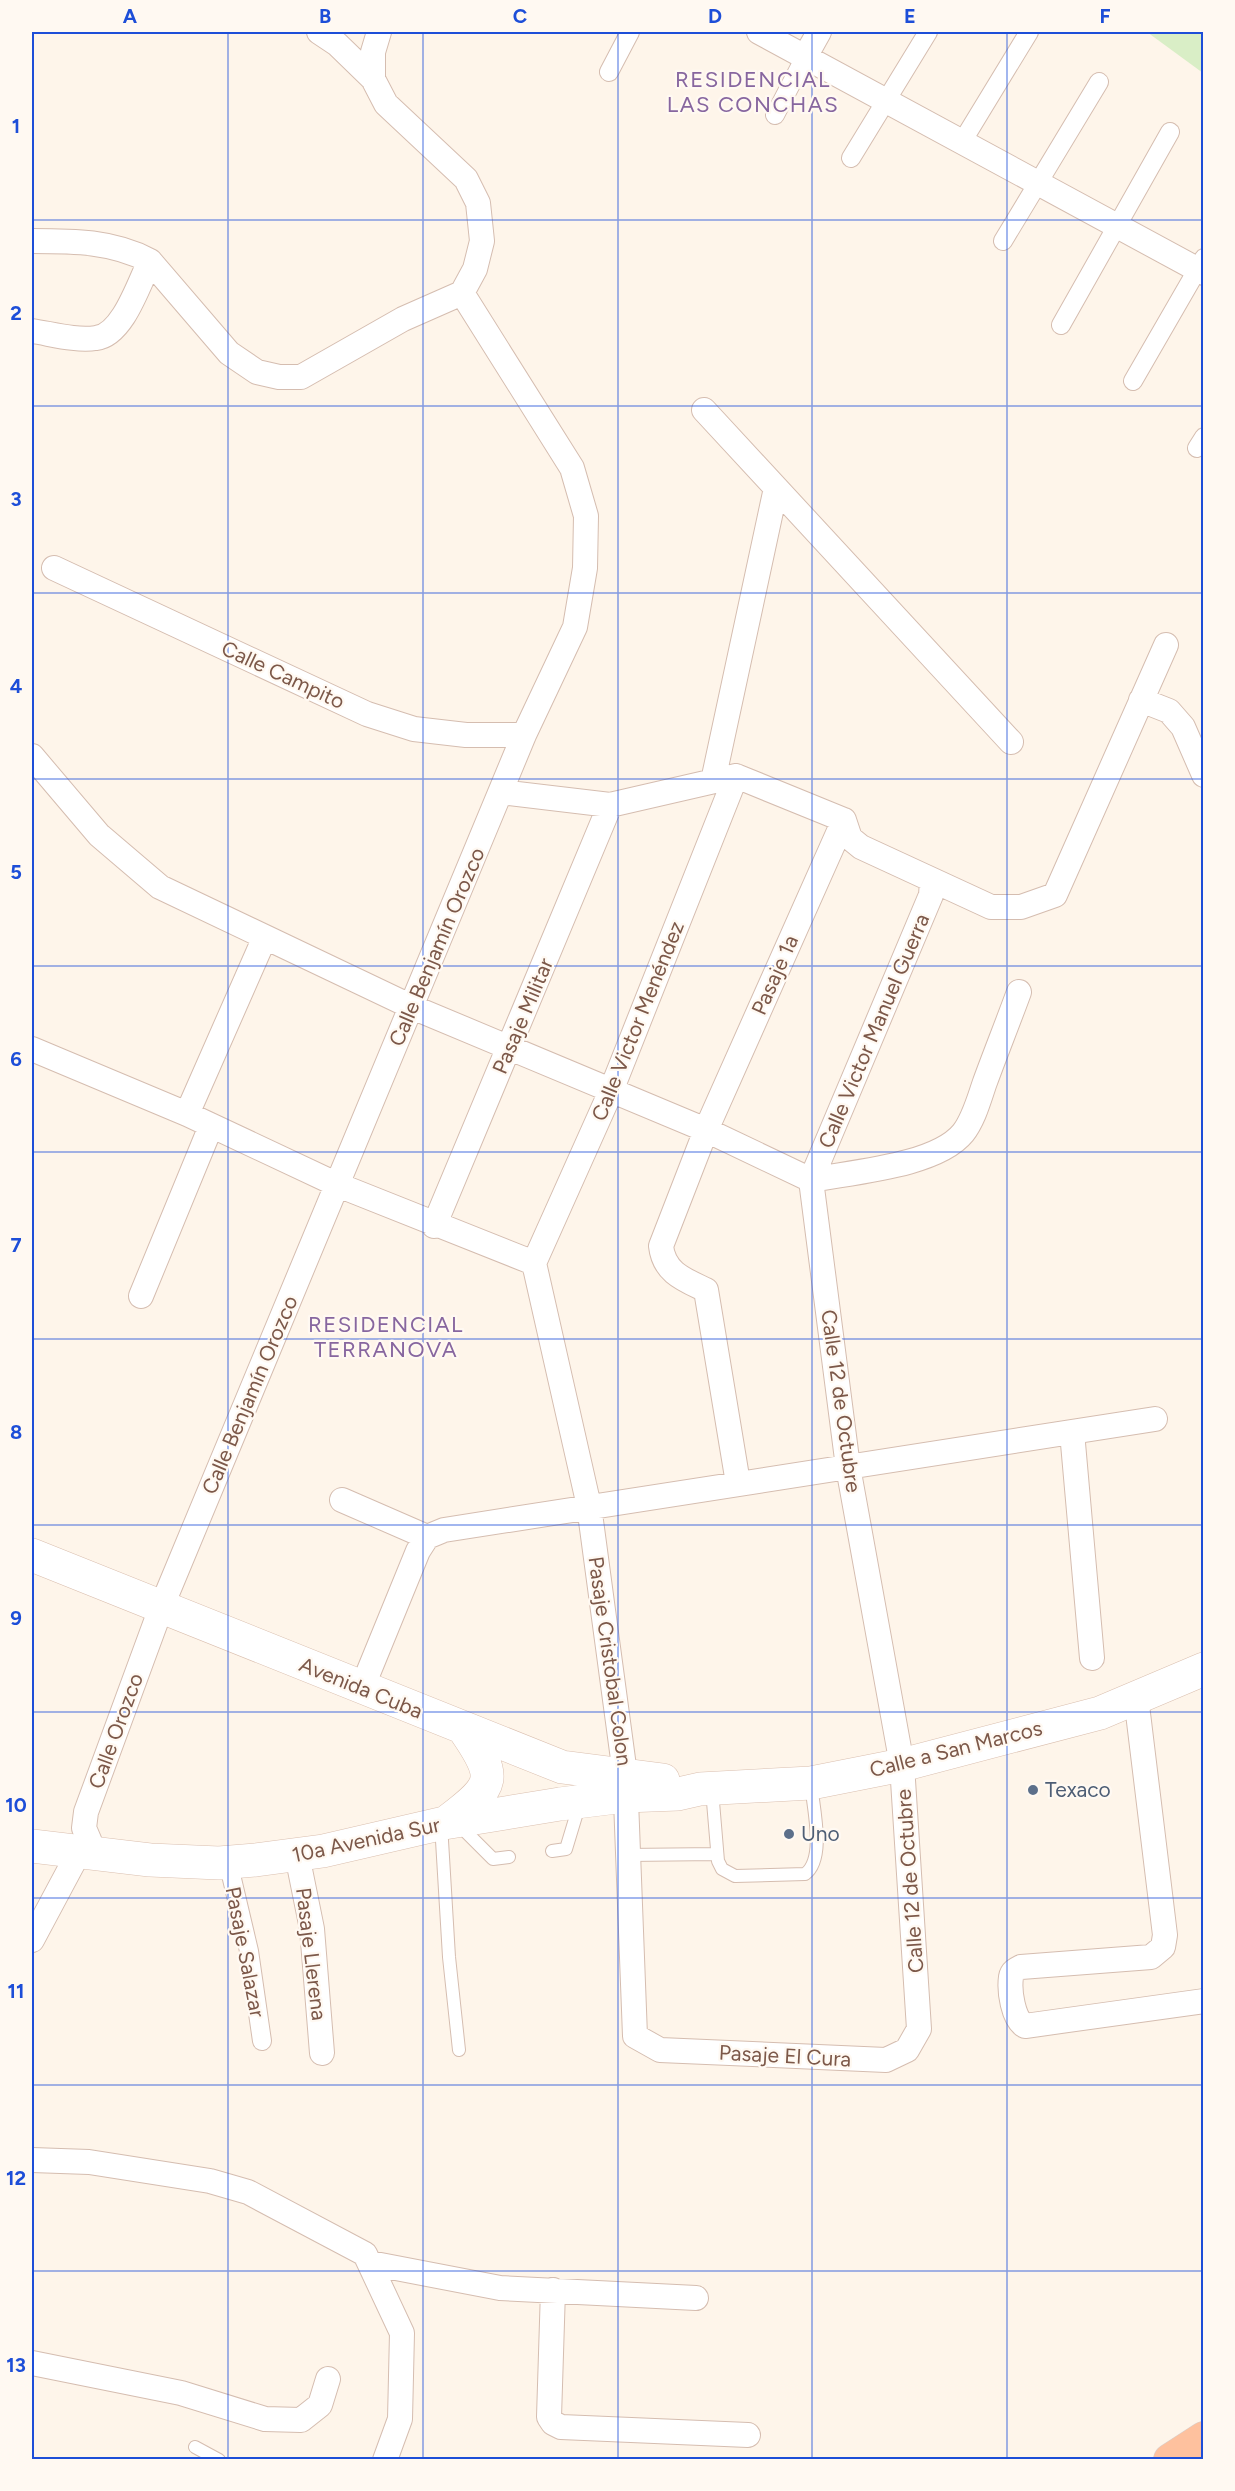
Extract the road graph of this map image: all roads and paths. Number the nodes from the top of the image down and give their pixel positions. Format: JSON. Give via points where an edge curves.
{"nodes":[{"id":1,"x":319,"y":32,"type":"edge"},
{"id":2,"x":379,"y":32,"type":"edge"},
{"id":3,"x":630,"y":32,"type":"edge"},
{"id":4,"x":759,"y":32,"type":"edge"},
{"id":5,"x":819,"y":32,"type":"edge"},
{"id":6,"x":928,"y":32,"type":"edge"},
{"id":7,"x":1029,"y":32,"type":"edge"},
{"id":8,"x":805,"y":57,"type":"junction"},
{"id":9,"x":609,"y":72,"type":"dead end"},
{"id":10,"x":373,"y":79,"type":"junction"},
{"id":11,"x":1099,"y":82,"type":"dead end"},
{"id":12,"x":887,"y":101,"type":"junction"},
{"id":13,"x":775,"y":115,"type":"dead end"},
{"id":14,"x":1170,"y":132,"type":"dead end"},
{"id":15,"x":962,"y":142,"type":"junction"},
{"id":16,"x":851,"y":158,"type":"dead end"},
{"id":17,"x":1039,"y":183,"type":"junction"},
{"id":18,"x":1116,"y":225,"type":"junction"},
{"id":19,"x":32,"y":240,"type":"edge"},
{"id":20,"x":1003,"y":241,"type":"dead end"},
{"id":21,"x":150,"y":261,"type":"junction"},
{"id":22,"x":1201,"y":267,"type":"edge"},
{"id":23,"x":462,"y":293,"type":"junction"},
{"id":24,"x":1061,"y":325,"type":"dead end"},
{"id":25,"x":32,"y":331,"type":"edge"},
{"id":26,"x":1133,"y":381,"type":"dead end"},
{"id":27,"x":704,"y":410,"type":"dead end"},
{"id":28,"x":776,"y":488,"type":"junction"},
{"id":29,"x":54,"y":568,"type":"dead end"},
{"id":30,"x":1166,"y":645,"type":"dead end"},
{"id":31,"x":1141,"y":700,"type":"junction"},
{"id":32,"x":524,"y":735,"type":"junction"},
{"id":33,"x":1011,"y":742,"type":"dead end"},
{"id":34,"x":32,"y":756,"type":"edge"},
{"id":35,"x":1203,"y":775,"type":"edge"},
{"id":36,"x":725,"y":779,"type":"junction"},
{"id":37,"x":501,"y":792,"type":"junction"},
{"id":38,"x":610,"y":805,"type":"junction"},
{"id":39,"x":844,"y":820,"type":"junction"},
{"id":40,"x":932,"y":881,"type":"junction"},
{"id":41,"x":264,"y":939,"type":"junction"},
{"id":42,"x":1019,"y":992,"type":"dead end"},
{"id":43,"x":412,"y":1007,"type":"junction"},
{"id":44,"x":510,"y":1048,"type":"junction"},
{"id":45,"x":32,"y":1049,"type":"edge"},
{"id":46,"x":611,"y":1092,"type":"junction"},
{"id":47,"x":187,"y":1114,"type":"junction"},
{"id":48,"x":211,"y":1126,"type":"junction"},
{"id":49,"x":706,"y":1130,"type":"junction"},
{"id":50,"x":812,"y":1179,"type":"junction"},
{"id":51,"x":338,"y":1185,"type":"junction"},
{"id":52,"x":434,"y":1226,"type":"junction"},
{"id":53,"x":534,"y":1263,"type":"junction"},
{"id":54,"x":141,"y":1296,"type":"dead end"},
{"id":55,"x":1155,"y":1419,"type":"dead end"},
{"id":56,"x":1072,"y":1432,"type":"junction"},
{"id":57,"x":848,"y":1467,"type":"junction"},
{"id":58,"x":738,"y":1483,"type":"junction"},
{"id":59,"x":342,"y":1500,"type":"dead end"},
{"id":60,"x":589,"y":1506,"type":"junction"},
{"id":61,"x":427,"y":1537,"type":"junction"},
{"id":62,"x":32,"y":1555,"type":"edge"},
{"id":63,"x":161,"y":1608,"type":"junction"},
{"id":64,"x":1092,"y":1658,"type":"dead end"},
{"id":65,"x":1203,"y":1669,"type":"edge"},
{"id":66,"x":362,"y":1688,"type":"junction"},
{"id":67,"x":1136,"y":1697,"type":"junction"},
{"id":68,"x":464,"y":1729,"type":"junction"},
{"id":69,"x":902,"y":1765,"type":"junction"},
{"id":70,"x":811,"y":1783,"type":"junction"},
{"id":71,"x":625,"y":1785,"type":"junction"},
{"id":72,"x":706,"y":1789,"type":"junction"},
{"id":73,"x":580,"y":1802,"type":"junction"},
{"id":74,"x":446,"y":1823,"type":"junction"},
{"id":75,"x":32,"y":1846,"type":"edge"},
{"id":76,"x":552,"y":1851,"type":"dead end"},
{"id":77,"x":87,"y":1853,"type":"junction"},
{"id":78,"x":717,"y":1854,"type":"junction"},
{"id":79,"x":297,"y":1855,"type":"junction"},
{"id":80,"x":627,"y":1856,"type":"junction"},
{"id":81,"x":509,"y":1857,"type":"dead end"},
{"id":82,"x":228,"y":1862,"type":"junction"},
{"id":83,"x":32,"y":1940,"type":"edge"},
{"id":84,"x":1203,"y":2001,"type":"edge"},
{"id":85,"x":262,"y":2042,"type":"dead end"},
{"id":86,"x":459,"y":2050,"type":"dead end"},
{"id":87,"x":660,"y":2050,"type":"joint"},
{"id":88,"x":907,"y":2050,"type":"joint"},
{"id":89,"x":322,"y":2053,"type":"dead end"},
{"id":90,"x":32,"y":2160,"type":"edge"},
{"id":91,"x":370,"y":2263,"type":"junction"},
{"id":92,"x":553,"y":2290,"type":"junction"},
{"id":93,"x":696,"y":2298,"type":"dead end"},
{"id":94,"x":32,"y":2363,"type":"edge"},
{"id":95,"x":328,"y":2379,"type":"dead end"},
{"id":96,"x":748,"y":2435,"type":"dead end"},
{"id":97,"x":195,"y":2447,"type":"dead end"},
{"id":98,"x":219,"y":2460,"type":"edge"},
{"id":99,"x":385,"y":2460,"type":"edge"}],
"edges":[{"from":1,"to":10,"type":"street"},
{"from":2,"to":10,"type":"street","via":[[373,52]]},
{"from":3,"to":9,"type":"street"},
{"from":4,"to":8,"type":"street"},
{"from":5,"to":8,"type":"street"},
{"from":6,"to":12,"type":"street"},
{"from":7,"to":15,"type":"street"},
{"from":8,"to":12,"type":"street"},
{"from":8,"to":13,"type":"street"},
{"from":10,"to":23,"type":"street","via":[[386,104],[466,179],[478,203],[482,241],[475,269]]},
{"from":11,"to":17,"type":"street"},
{"from":12,"to":15,"type":"street"},
{"from":12,"to":16,"type":"street"},
{"from":14,"to":18,"type":"street"},
{"from":15,"to":17,"type":"street"},
{"from":17,"to":18,"type":"street"},
{"from":17,"to":20,"type":"street"},
{"from":18,"to":22,"type":"street"},
{"from":18,"to":24,"type":"street"},
{"from":19,"to":21,"type":"street","via":[[107,244],[133,251]]},
{"from":21,"to":23,"type":"street","via":[[229,353],[257,372],[279,377],[301,377],[403,319]]},
{"from":21,"to":25,"type":"street","via":[[123,318],[109,334],[87,339]]},
{"from":22,"to":26,"type":"street"},
{"from":23,"to":32,"type":"street","name":"Calle Benjamín Orozco","via":[[572,468],[586,516],[585,568],[574,627]]},
{"from":27,"to":28,"type":"street"},
{"from":28,"to":33,"type":"street"},
{"from":28,"to":36,"type":"street","name":"Calle Victor Menéndez"},
{"from":29,"to":32,"type":"street","name":"Calle Campito","via":[[367,714],[414,729],[466,735]]},
{"from":30,"to":31,"type":"street"},
{"from":31,"to":35,"type":"street","via":[[1169,711],[1183,727]]},
{"from":31,"to":40,"type":"street","via":[[1055,895],[1022,907],[991,907]]},
{"from":32,"to":37,"type":"street","name":"Calle Benjamín Orozco"},
{"from":34,"to":41,"type":"street","via":[[99,835],[153,882]]},
{"from":36,"to":38,"type":"street"},
{"from":36,"to":39,"type":"street"},
{"from":36,"to":46,"type":"street","name":"Calle Victor Menéndez"},
{"from":37,"to":38,"type":"street"},
{"from":37,"to":43,"type":"street","name":"Calle Benjamín Orozco"},
{"from":38,"to":44,"type":"street","name":"Pasaje Militar"},
{"from":39,"to":40,"type":"street","via":[[850,838],[861,847]]},
{"from":39,"to":49,"type":"street","name":"Pasaje 1a"},
{"from":40,"to":50,"type":"street","name":"Calle Victor Manuel Guerra","via":[[931,895]]},
{"from":41,"to":43,"type":"street"},
{"from":41,"to":47,"type":"street"},
{"from":42,"to":50,"type":"street","via":[[962,1133],[931,1154]]},
{"from":43,"to":44,"type":"street"},
{"from":43,"to":51,"type":"street","name":"Calle Benjamín Orozco"},
{"from":44,"to":46,"type":"street"},
{"from":44,"to":52,"type":"street","name":"Pasaje Militar"},
{"from":45,"to":47,"type":"street"},
{"from":46,"to":49,"type":"street"},
{"from":46,"to":53,"type":"street","name":"Calle Victor Menéndez"},
{"from":47,"to":48,"type":"street"},
{"from":48,"to":51,"type":"street"},
{"from":48,"to":54,"type":"street"},
{"from":49,"to":50,"type":"street"},
{"from":49,"to":58,"type":"street","name":"Pasaje 1a","via":[[661,1246],[662,1259],[671,1272],[706,1290]]},
{"from":50,"to":57,"type":"street","name":"Calle 12 de Octubre"},
{"from":51,"to":52,"type":"street"},
{"from":51,"to":63,"type":"street","name":"Calle Benjamín Orozco"},
{"from":52,"to":53,"type":"street"},
{"from":53,"to":60,"type":"street","name":"Pasaje Cristobal Colon"},
{"from":55,"to":56,"type":"street"},
{"from":56,"to":57,"type":"street"},
{"from":56,"to":64,"type":"street"},
{"from":57,"to":58,"type":"street"},
{"from":57,"to":69,"type":"street","name":"Calle 12 de Octubre"},
{"from":58,"to":60,"type":"street"},
{"from":59,"to":61,"type":"street"},
{"from":60,"to":61,"type":"street","via":[[444,1530]]},
{"from":60,"to":71,"type":"street","name":"Pasaje Cristobal Colon"},
{"from":61,"to":66,"type":"street"},
{"from":62,"to":63,"type":"main road","name":"Avenida Cuba"},
{"from":63,"to":66,"type":"main road","name":"Avenida Cuba"},
{"from":63,"to":77,"type":"street","name":"Calle Orozco","via":[[86,1812]]},
{"from":65,"to":67,"type":"main road","name":"Calle a San Marcos"},
{"from":66,"to":68,"type":"main road","name":"Avenida Cuba"},
{"from":67,"to":69,"type":"main road","name":"Calle a San Marcos","via":[[1100,1713]]},
{"from":67,"to":84,"type":"street","via":[[1165,1935],[1163,1947],[1151,1957],[1021,1967],[1011,1977],[1015,2014],[1025,2026]]},
{"from":68,"to":71,"type":"main road","name":"Avenida Cuba","via":[[562,1767]]},
{"from":68,"to":74,"type":"main road","via":[[482,1755],[488,1776],[479,1797]]},
{"from":69,"to":70,"type":"main road","name":"Calle a San Marcos"},
{"from":69,"to":88,"type":"street","name":"Calle 12 de Octubre","via":[[919,2029]]},
{"from":70,"to":72,"type":"main road","name":"Calle a San Marcos"},
{"from":70,"to":78,"type":"lane","via":[[817,1840],[812,1870],[805,1874],[735,1876],[722,1869]]},
{"from":71,"to":72,"type":"main road","name":"Avenida Cuba"},
{"from":71,"to":73,"type":"main road","name":"10a Avenida Sur"},
{"from":71,"to":80,"type":"street","name":"Pasaje Cristobal Colon"},
{"from":72,"to":78,"type":"lane"},
{"from":73,"to":74,"type":"main road","name":"10a Avenida Sur"},
{"from":73,"to":76,"type":"lane","via":[[566,1849]]},
{"from":74,"to":79,"type":"main road","name":"10a Avenida Sur"},
{"from":74,"to":81,"type":"lane","via":[[493,1859]]},
{"from":74,"to":86,"type":"lane","via":[[449,1957]]},
{"from":75,"to":77,"type":"main road","name":"10a Avenida Sur"},
{"from":77,"to":82,"type":"main road","name":"10a Avenida Sur"},
{"from":77,"to":83,"type":"street"},
{"from":78,"to":80,"type":"lane"},
{"from":79,"to":82,"type":"main road","name":"10a Avenida Sur"},
{"from":79,"to":89,"type":"street","name":"Pasaje Llerena","via":[[312,1929]]},
{"from":80,"to":87,"type":"street","name":"Pasaje Cristobal Colon","via":[[635,2036]]},
{"from":82,"to":85,"type":"street","name":"Pasaje Salazar","via":[[249,1951]]},
{"from":87,"to":88,"type":"street","name":"Pasaje El Cura","via":[[886,2060]]},
{"from":90,"to":91,"type":"street","via":[[90,2162],[210,2181],[248,2192],[365,2254]]},
{"from":91,"to":92,"type":"street","via":[[500,2288]]},
{"from":91,"to":99,"type":"street","via":[[402,2333],[400,2419]]},
{"from":92,"to":93,"type":"street"},
{"from":92,"to":96,"type":"street","via":[[549,2417],[553,2423],[561,2427]]},
{"from":94,"to":95,"type":"street","via":[[181,2393],[265,2419],[301,2420],[320,2405]]},
{"from":97,"to":98,"type":"lane"}]}
